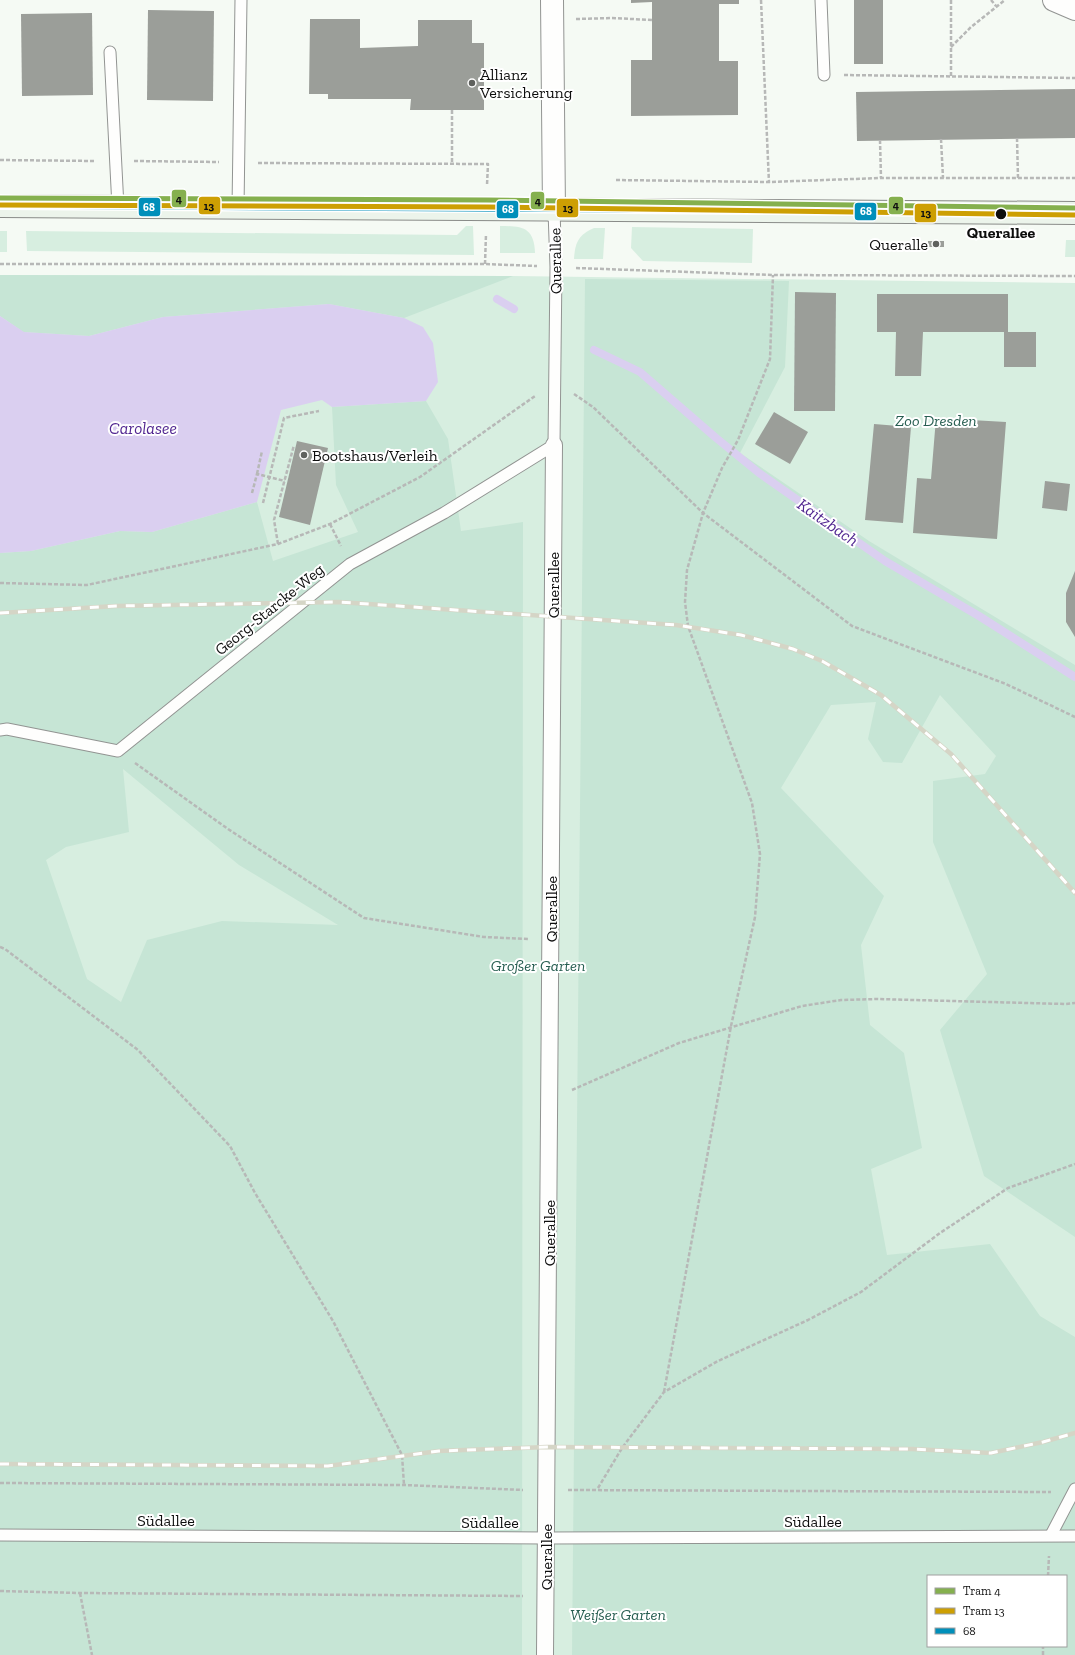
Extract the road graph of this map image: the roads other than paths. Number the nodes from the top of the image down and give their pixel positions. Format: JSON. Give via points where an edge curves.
{"nodes":[{"id":1,"x":241,"y":0,"type":"edge"},
{"id":2,"x":821,"y":0,"type":"edge"},
{"id":3,"x":1054,"y":0,"type":"edge"},
{"id":4,"x":1075,"y":9,"type":"edge"},
{"id":5,"x":552,"y":10,"type":"edge"},
{"id":6,"x":110,"y":52,"type":"dead end"},
{"id":7,"x":824,"y":74,"type":"road end"},
{"id":8,"x":0,"y":206,"type":"edge"},
{"id":9,"x":118,"y":206,"type":"junction"},
{"id":10,"x":238,"y":208,"type":"junction"},
{"id":11,"x":554,"y":211,"type":"junction"},
{"id":12,"x":1075,"y":213,"type":"edge"},
{"id":13,"x":554,"y":445,"type":"junction"},
{"id":14,"x":0,"y":730,"type":"edge"},
{"id":15,"x":1074,"y":1490,"type":"edge"},
{"id":16,"x":0,"y":1535,"type":"edge"},
{"id":17,"x":1051,"y":1535,"type":"junction"},
{"id":18,"x":1075,"y":1536,"type":"edge"},
{"id":19,"x":546,"y":1538,"type":"junction"},
{"id":20,"x":546,"y":1655,"type":"edge"}],
"edges":[{"from":1,"to":10,"type":"lane"},
{"from":2,"to":7,"type":"lane"},
{"from":3,"to":4,"type":"street"},
{"from":5,"to":11,"type":"street"},
{"from":6,"to":9,"type":"lane"},
{"from":8,"to":9,"type":"main road"},
{"from":9,"to":10,"type":"main road"},
{"from":10,"to":11,"type":"main road"},
{"from":11,"to":12,"type":"main road"},
{"from":11,"to":13,"type":"lane","name":"Querallee"},
{"from":13,"to":14,"type":"lane","name":"Georg-Starcke-Weg","via":[[444,513],[350,564],[118,751],[7,729]]},
{"from":13,"to":19,"type":"street","name":"Querallee"},
{"from":15,"to":17,"type":"lane"},
{"from":16,"to":19,"type":"lane","name":"Südallee"},
{"from":17,"to":18,"type":"lane","name":"Südallee"},
{"from":17,"to":19,"type":"lane","name":"Südallee"},
{"from":19,"to":20,"type":"street","name":"Querallee"}]}
